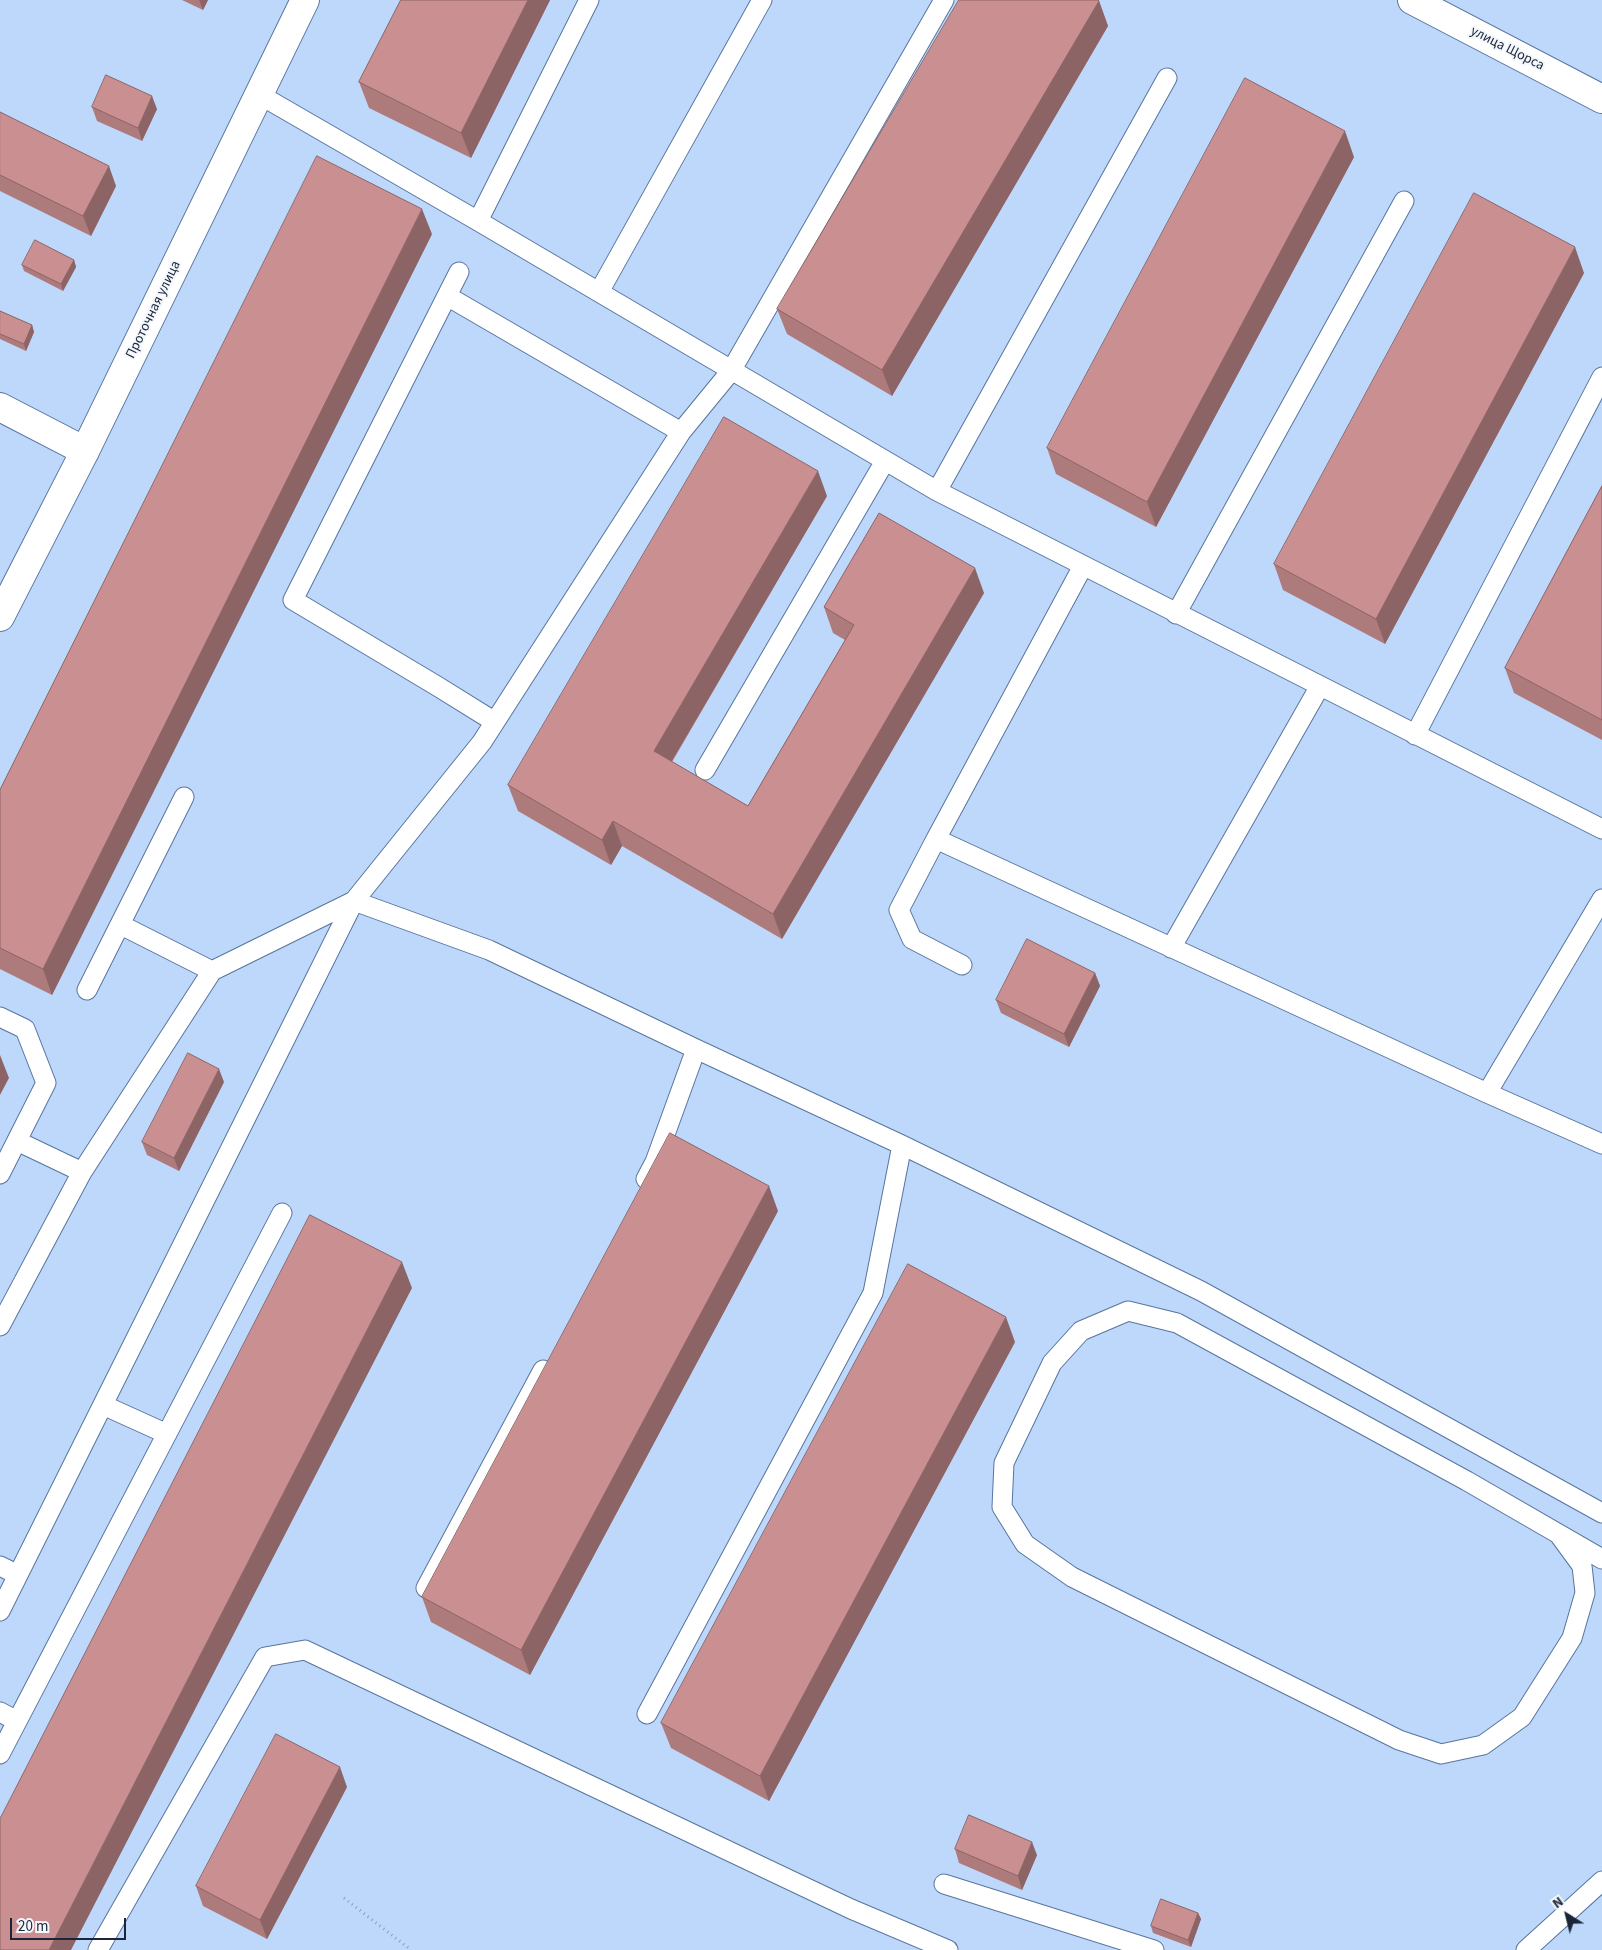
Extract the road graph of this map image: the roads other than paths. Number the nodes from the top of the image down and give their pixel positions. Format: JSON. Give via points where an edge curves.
{"nodes":[{"id":1,"x":305,"y":0,"type":"edge"},
{"id":2,"x":589,"y":0,"type":"edge"},
{"id":3,"x":762,"y":0,"type":"edge"},
{"id":4,"x":944,"y":0,"type":"edge"},
{"id":5,"x":1412,"y":0,"type":"edge"},
{"id":6,"x":1167,"y":78,"type":"dead end"},
{"id":7,"x":260,"y":95,"type":"junction"},
{"id":8,"x":1602,"y":99,"type":"edge"},
{"id":9,"x":1404,"y":201,"type":"dead end"},
{"id":10,"x":478,"y":221,"type":"junction"},
{"id":11,"x":459,"y":272,"type":"dead end"},
{"id":12,"x":599,"y":292,"type":"junction"},
{"id":13,"x":447,"y":296,"type":"junction"},
{"id":14,"x":731,"y":371,"type":"junction"},
{"id":15,"x":1602,"y":377,"type":"edge"},
{"id":16,"x":0,"y":407,"type":"edge"},
{"id":17,"x":682,"y":432,"type":"junction"},
{"id":18,"x":85,"y":452,"type":"junction"},
{"id":19,"x":885,"y":461,"type":"junction"},
{"id":20,"x":937,"y":491,"type":"junction"},
{"id":21,"x":1083,"y":566,"type":"junction"},
{"id":22,"x":1176,"y":614,"type":"junction"},
{"id":23,"x":0,"y":617,"type":"edge"},
{"id":24,"x":1320,"y":686,"type":"junction"},
{"id":25,"x":495,"y":722,"type":"junction"},
{"id":26,"x":1415,"y":735,"type":"junction"},
{"id":27,"x":705,"y":770,"type":"dead end"},
{"id":28,"x":184,"y":797,"type":"dead end"},
{"id":29,"x":1602,"y":829,"type":"edge"},
{"id":30,"x":936,"y":839,"type":"junction"},
{"id":31,"x":1602,"y":899,"type":"edge"},
{"id":32,"x":354,"y":902,"type":"junction"},
{"id":33,"x":121,"y":925,"type":"junction"},
{"id":34,"x":1171,"y":948,"type":"junction"},
{"id":35,"x":962,"y":964,"type":"dead end"},
{"id":36,"x":212,"y":971,"type":"junction"},
{"id":37,"x":87,"y":990,"type":"dead end"},
{"id":38,"x":0,"y":1017,"type":"edge"},
{"id":39,"x":696,"y":1049,"type":"junction"},
{"id":40,"x":1487,"y":1093,"type":"junction"},
{"id":41,"x":17,"y":1141,"type":"junction"},
{"id":42,"x":1602,"y":1144,"type":"edge"},
{"id":43,"x":902,"y":1145,"type":"junction"},
{"id":44,"x":82,"y":1172,"type":"junction"},
{"id":45,"x":0,"y":1174,"type":"edge"},
{"id":46,"x":636,"y":1197,"type":"edge"},
{"id":47,"x":282,"y":1213,"type":"dead end"},
{"id":48,"x":0,"y":1326,"type":"edge"},
{"id":49,"x":552,"y":1353,"type":"edge"},
{"id":50,"x":103,"y":1405,"type":"junction"},
{"id":51,"x":167,"y":1434,"type":"junction"},
{"id":52,"x":1602,"y":1513,"type":"edge"},
{"id":53,"x":1560,"y":1536,"type":"junction"},
{"id":54,"x":1602,"y":1559,"type":"edge"},
{"id":55,"x":0,"y":1566,"type":"edge"},
{"id":56,"x":18,"y":1575,"type":"junction"},
{"id":57,"x":426,"y":1588,"type":"edge"},
{"id":58,"x":0,"y":1611,"type":"edge"},
{"id":59,"x":0,"y":1712,"type":"edge"},
{"id":60,"x":647,"y":1714,"type":"dead end"},
{"id":61,"x":18,"y":1721,"type":"junction"},
{"id":62,"x":0,"y":1754,"type":"edge"},
{"id":63,"x":1602,"y":1881,"type":"edge"},
{"id":64,"x":944,"y":1884,"type":"dead end"},
{"id":65,"x":98,"y":1950,"type":"edge"},
{"id":66,"x":948,"y":1950,"type":"edge"},
{"id":67,"x":1154,"y":1950,"type":"edge"},
{"id":68,"x":1526,"y":1950,"type":"edge"}],
"edges":[{"from":1,"to":7,"type":"street","name":"Проточная улица"},
{"from":2,"to":10,"type":"lane"},
{"from":3,"to":12,"type":"lane"},
{"from":4,"to":14,"type":"lane"},
{"from":5,"to":8,"type":"street","name":"улица Щорса"},
{"from":6,"to":20,"type":"lane"},
{"from":7,"to":10,"type":"lane"},
{"from":7,"to":18,"type":"street","name":"Проточная улица"},
{"from":9,"to":22,"type":"lane"},
{"from":10,"to":12,"type":"lane"},
{"from":11,"to":13,"type":"lane"},
{"from":12,"to":14,"type":"lane"},
{"from":13,"to":17,"type":"lane"},
{"from":13,"to":25,"type":"lane","via":[[293,600]]},
{"from":14,"to":17,"type":"lane"},
{"from":14,"to":19,"type":"lane"},
{"from":15,"to":26,"type":"lane"},
{"from":16,"to":18,"type":"street"},
{"from":17,"to":25,"type":"lane"},
{"from":18,"to":23,"type":"street","name":"Проточная улица"},
{"from":19,"to":20,"type":"lane"},
{"from":19,"to":27,"type":"lane"},
{"from":20,"to":21,"type":"lane"},
{"from":21,"to":22,"type":"lane"},
{"from":21,"to":30,"type":"lane"},
{"from":22,"to":24,"type":"lane"},
{"from":24,"to":26,"type":"lane"},
{"from":24,"to":34,"type":"lane"},
{"from":25,"to":32,"type":"lane"},
{"from":26,"to":29,"type":"lane"},
{"from":28,"to":33,"type":"lane"},
{"from":30,"to":34,"type":"lane"},
{"from":30,"to":35,"type":"lane","via":[[899,910],[912,939]]},
{"from":31,"to":40,"type":"lane"},
{"from":32,"to":36,"type":"lane"},
{"from":32,"to":39,"type":"lane","via":[[489,950]]},
{"from":32,"to":50,"type":"lane"},
{"from":33,"to":36,"type":"lane"},
{"from":33,"to":37,"type":"lane"},
{"from":34,"to":40,"type":"lane"},
{"from":36,"to":44,"type":"lane"},
{"from":38,"to":41,"type":"lane","via":[[25,1029],[46,1083]]},
{"from":39,"to":43,"type":"lane"},
{"from":39,"to":46,"type":"lane","via":[[655,1162]]},
{"from":40,"to":42,"type":"lane"},
{"from":41,"to":44,"type":"lane"},
{"from":41,"to":45,"type":"lane"},
{"from":43,"to":52,"type":"lane","via":[[1201,1291]]},
{"from":43,"to":60,"type":"lane","via":[[873,1293]]},
{"from":44,"to":48,"type":"lane"},
{"from":47,"to":51,"type":"lane"},
{"from":49,"to":57,"type":"lane"},
{"from":50,"to":51,"type":"lane"},
{"from":50,"to":56,"type":"lane"},
{"from":51,"to":61,"type":"lane"},
{"from":53,"to":53,"type":"lane","via":[[1467,1481],[1177,1323],[1128,1311],[1082,1331],[1052,1363],[1004,1463],[1002,1507],[1025,1544],[1072,1577],[1399,1740],[1441,1754],[1483,1745],[1522,1717],[1572,1638],[1585,1593],[1582,1566]]},
{"from":53,"to":54,"type":"lane"},
{"from":55,"to":56,"type":"lane"},
{"from":56,"to":58,"type":"lane"},
{"from":59,"to":61,"type":"lane"},
{"from":61,"to":62,"type":"lane"},
{"from":63,"to":68,"type":"lane"},
{"from":64,"to":67,"type":"lane"},
{"from":65,"to":66,"type":"lane","via":[[265,1657],[305,1650],[851,1909]]}]}
